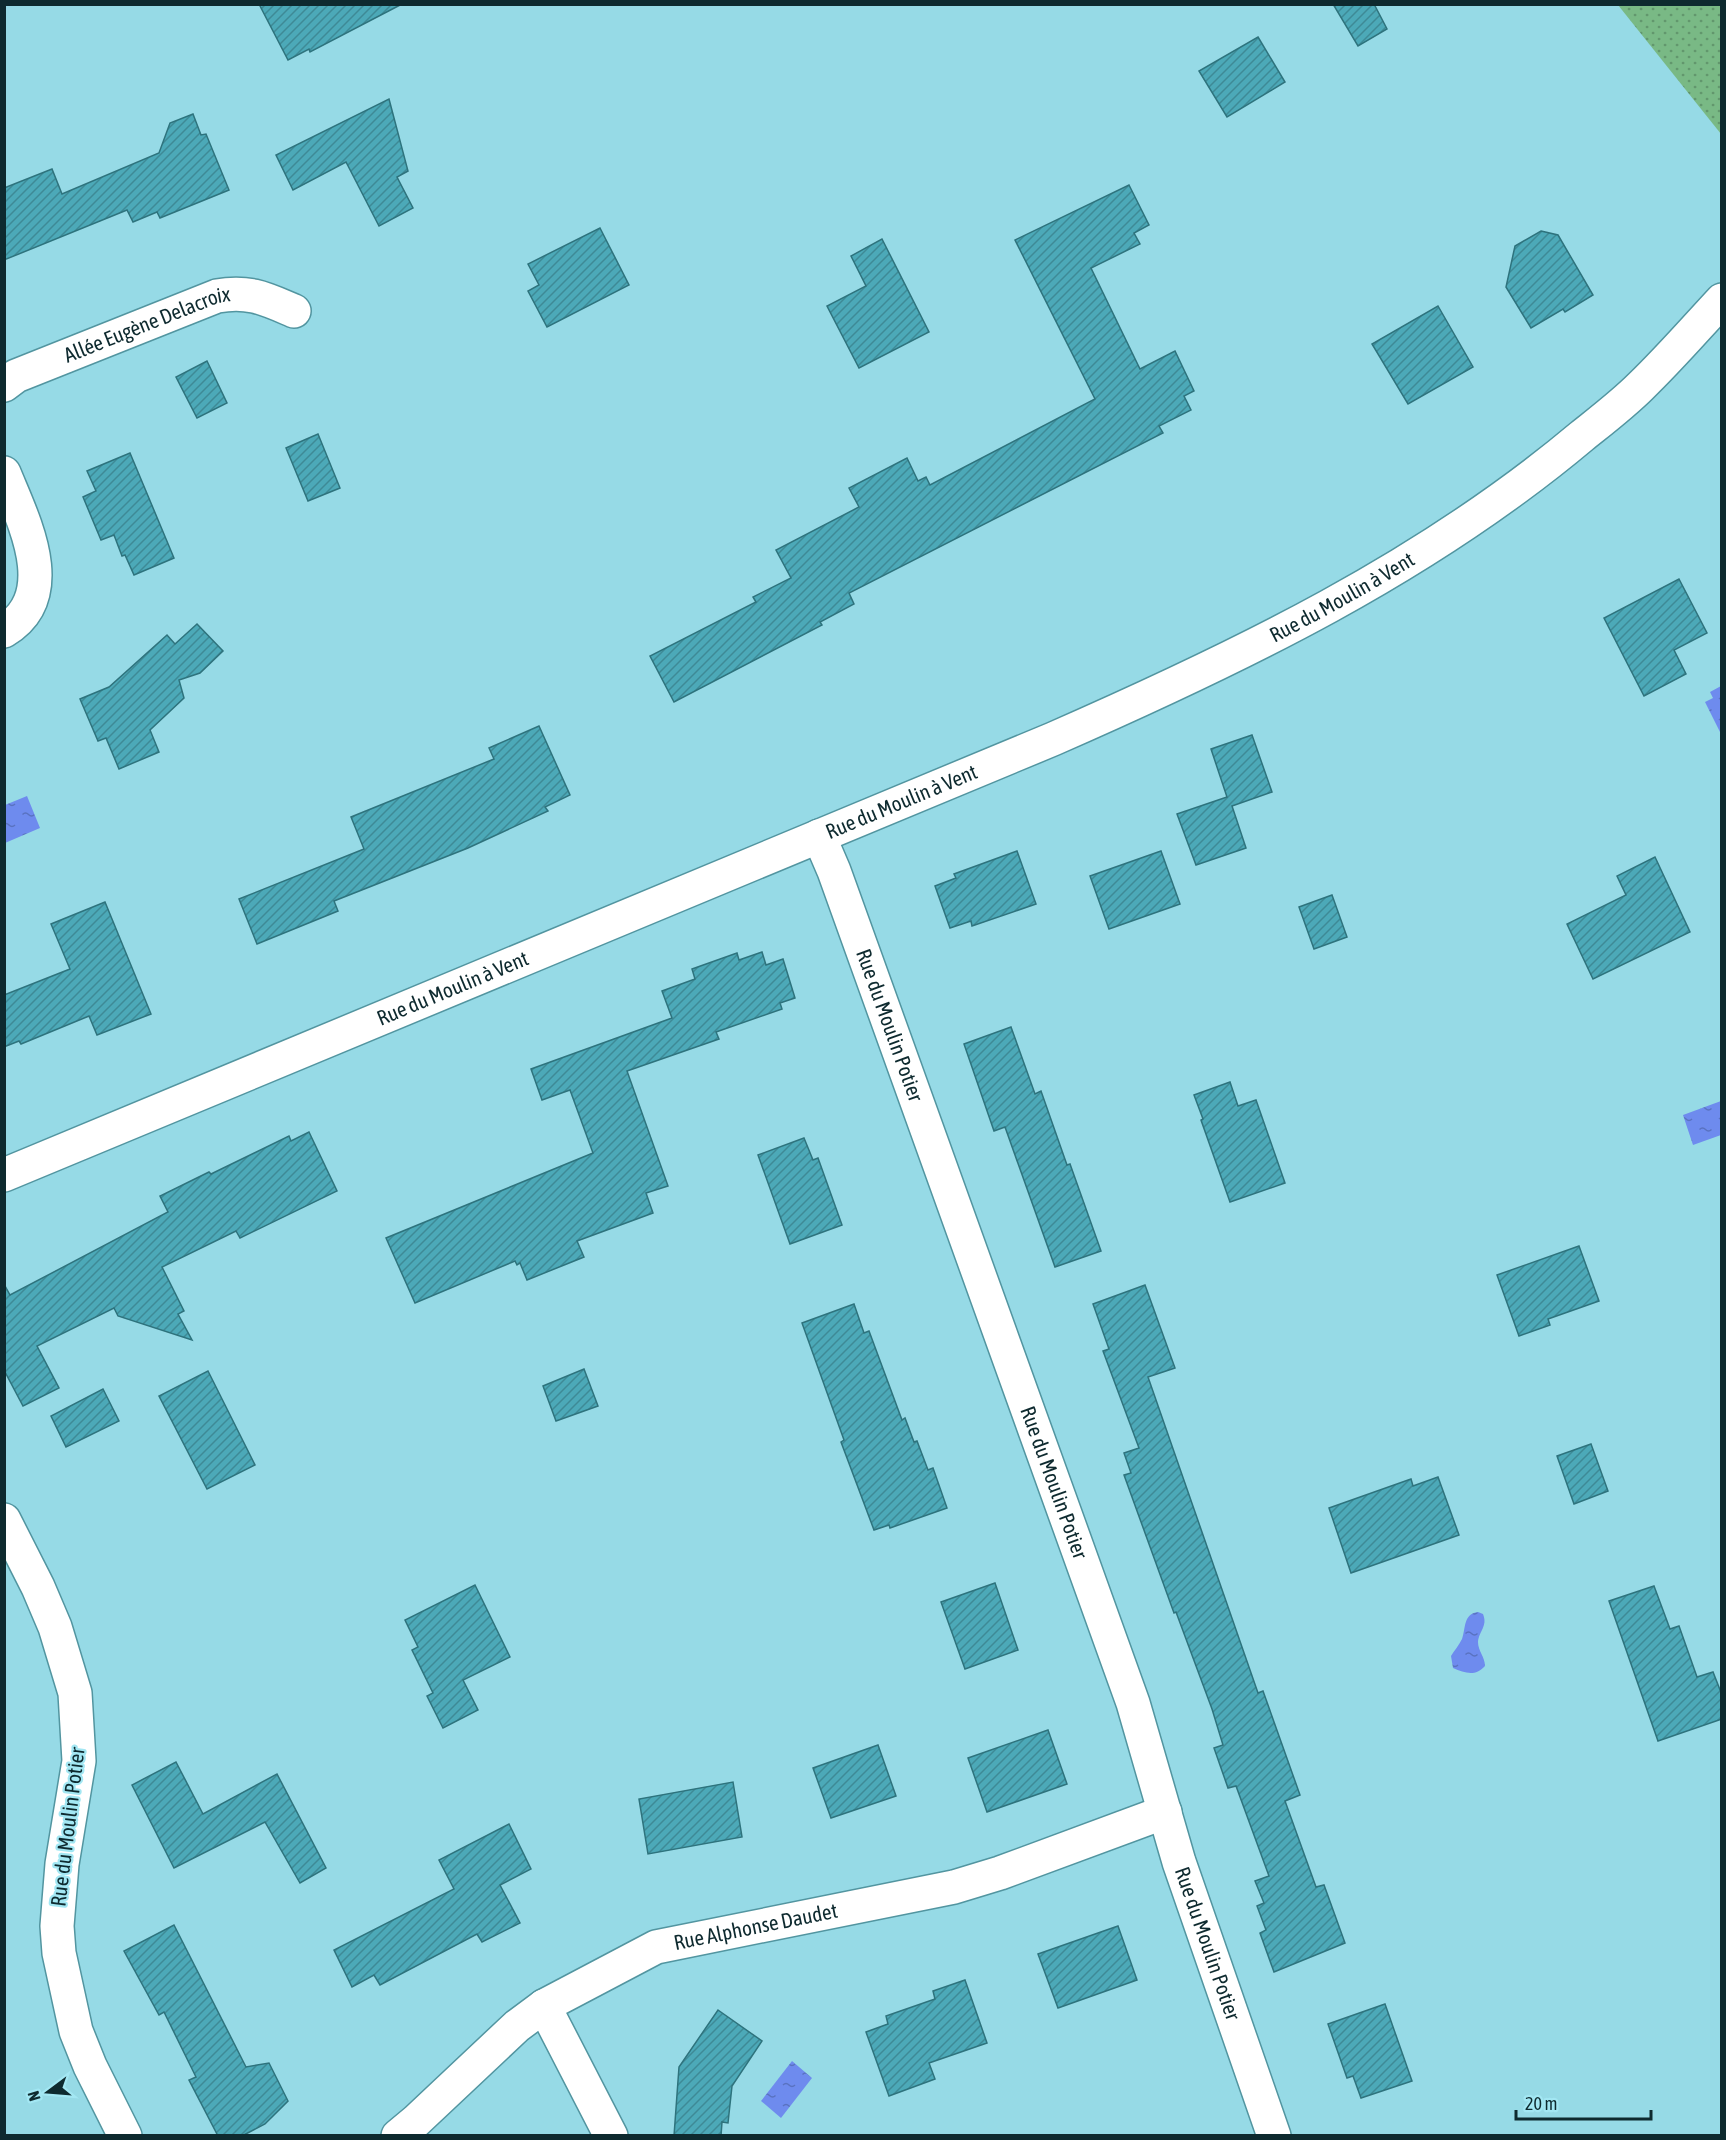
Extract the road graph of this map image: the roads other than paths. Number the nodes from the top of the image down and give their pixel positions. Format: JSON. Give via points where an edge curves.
{"nodes":[{"id":1,"x":1722,"y":300,"type":"edge"},
{"id":2,"x":294,"y":311,"type":"dead end"},
{"id":3,"x":4,"y":385,"type":"edge"},
{"id":4,"x":4,"y":473,"type":"edge"},
{"id":5,"x":4,"y":631,"type":"edge"},
{"id":6,"x":819,"y":836,"type":"junction"},
{"id":7,"x":4,"y":1175,"type":"edge"},
{"id":8,"x":4,"y":1520,"type":"edge"},
{"id":9,"x":1165,"y":1812,"type":"junction"},
{"id":10,"x":544,"y":2006,"type":"junction"},
{"id":11,"x":126,"y":2136,"type":"edge"},
{"id":12,"x":398,"y":2136,"type":"edge"},
{"id":13,"x":611,"y":2136,"type":"edge"},
{"id":14,"x":1274,"y":2136,"type":"edge"}],
"edges":[{"from":1,"to":6,"type":"street","name":"Rue du Moulin à Vent","via":[[1640,387],[1563,452],[1483,513],[1388,573],[1217,666]]},
{"from":2,"to":3,"type":"street","name":"Allée Eugène Delacroix","via":[[257,295],[235,292],[217,296],[16,376]]},
{"from":4,"to":5,"type":"street","via":[[33,546],[36,570],[26,610]]},
{"from":6,"to":7,"type":"street","name":"Rue du Moulin à Vent"},
{"from":6,"to":9,"type":"street","name":"Rue du Moulin Potier","via":[[1133,1702]]},
{"from":8,"to":11,"type":"street","name":"Rue du Moulin Potier","via":[[55,1627],[75,1693],[79,1761],[62,1864],[59,1953],[76,2031]]},
{"from":9,"to":10,"type":"street","name":"Rue Alphonse Daudet","via":[[954,1887],[656,1947]]},
{"from":9,"to":14,"type":"street","name":"Rue du Moulin Potier"},
{"from":10,"to":12,"type":"street","name":"Rue Alphonse Daudet","via":[[500,2041]]},
{"from":10,"to":13,"type":"street"}]}
